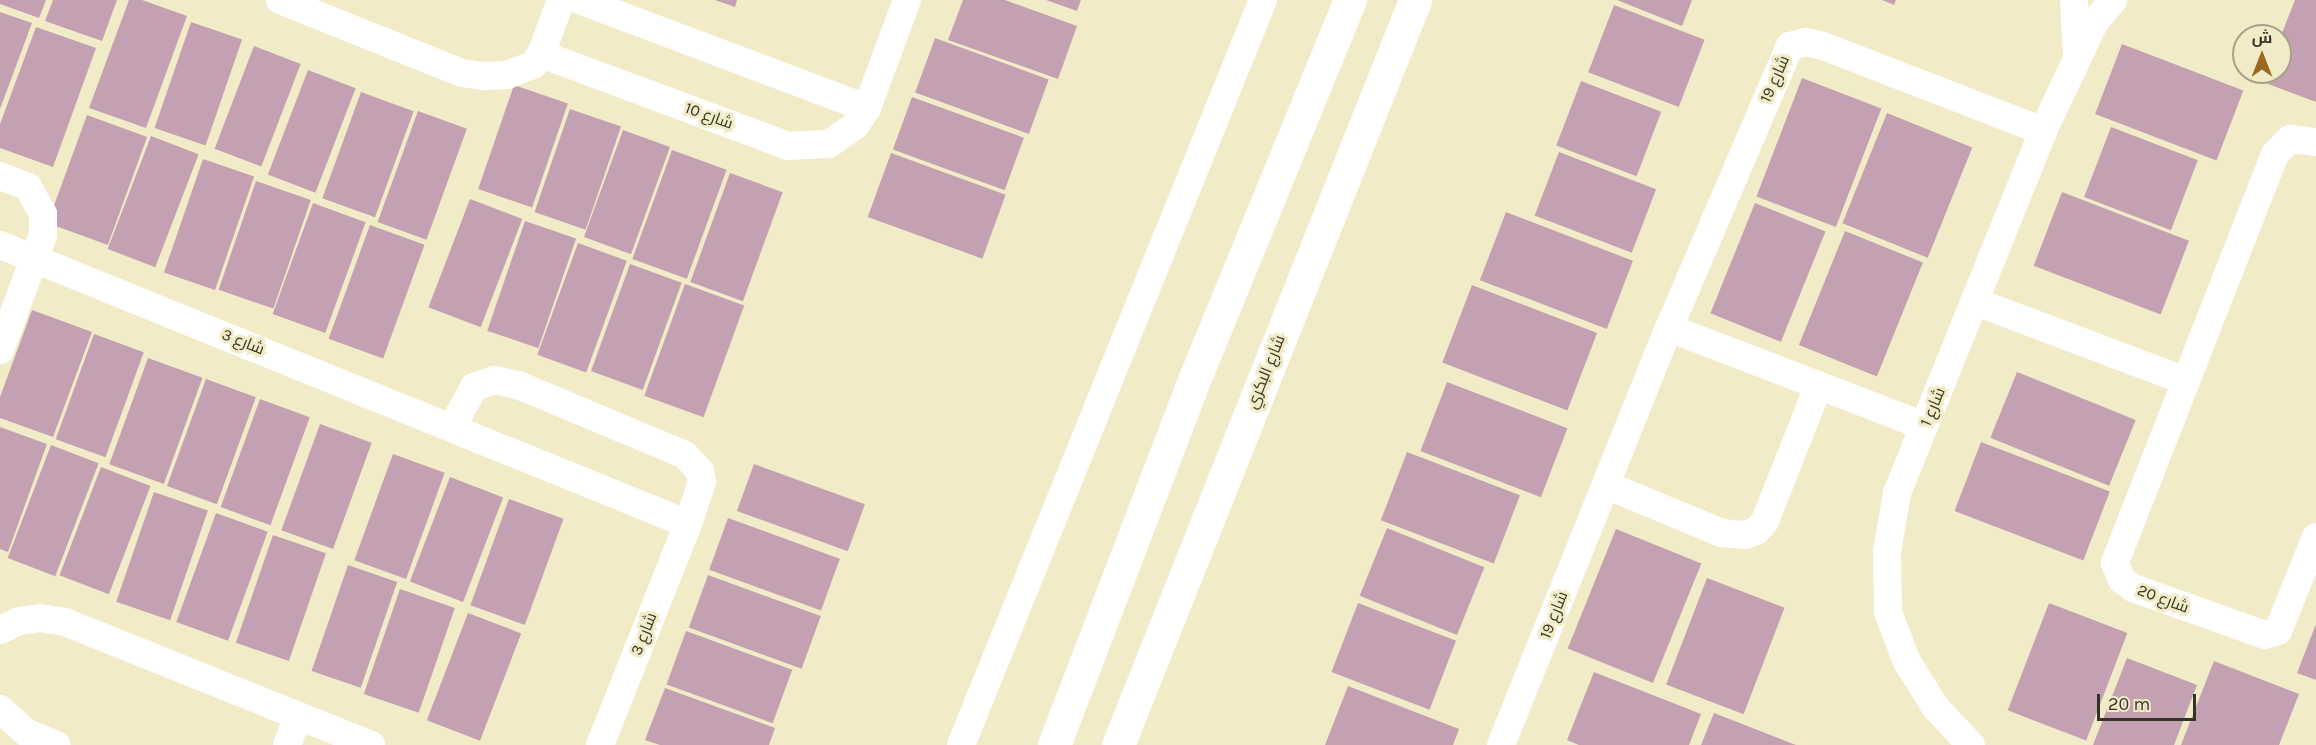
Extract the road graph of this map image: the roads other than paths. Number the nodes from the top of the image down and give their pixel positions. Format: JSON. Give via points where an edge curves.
{"nodes":[{"id":1,"x":280,"y":0,"type":"edge"},
{"id":2,"x":561,"y":0,"type":"edge"},
{"id":3,"x":579,"y":0,"type":"edge"},
{"id":4,"x":907,"y":0,"type":"edge"},
{"id":5,"x":1263,"y":0,"type":"edge"},
{"id":6,"x":1350,"y":0,"type":"edge"},
{"id":7,"x":1415,"y":0,"type":"edge"},
{"id":8,"x":2074,"y":0,"type":"edge"},
{"id":9,"x":2114,"y":0,"type":"edge"},
{"id":10,"x":541,"y":54,"type":"junction"},
{"id":11,"x":2077,"y":64,"type":"junction"},
{"id":12,"x":867,"y":108,"type":"junction"},
{"id":13,"x":2043,"y":131,"type":"junction"},
{"id":14,"x":2316,"y":142,"type":"edge"},
{"id":15,"x":0,"y":176,"type":"edge"},
{"id":16,"x":0,"y":245,"type":"edge"},
{"id":17,"x":34,"y":259,"type":"junction"},
{"id":18,"x":1976,"y":302,"type":"junction"},
{"id":19,"x":1669,"y":328,"type":"junction"},
{"id":20,"x":0,"y":350,"type":"edge"},
{"id":21,"x":2184,"y":381,"type":"junction"},
{"id":22,"x":1818,"y":387,"type":"junction"},
{"id":23,"x":1924,"y":426,"type":"junction"},
{"id":24,"x":452,"y":427,"type":"junction"},
{"id":25,"x":1606,"y":485,"type":"junction"},
{"id":26,"x":688,"y":524,"type":"junction"},
{"id":27,"x":2316,"y":537,"type":"edge"},
{"id":28,"x":0,"y":630,"type":"edge"},
{"id":29,"x":0,"y":709,"type":"edge"},
{"id":30,"x":298,"y":716,"type":"junction"},
{"id":31,"x":57,"y":745,"type":"edge"},
{"id":32,"x":287,"y":745,"type":"edge"},
{"id":33,"x":371,"y":745,"type":"edge"},
{"id":34,"x":600,"y":745,"type":"edge"},
{"id":35,"x":961,"y":745,"type":"edge"},
{"id":36,"x":1054,"y":745,"type":"edge"},
{"id":37,"x":1118,"y":745,"type":"edge"},
{"id":38,"x":1501,"y":745,"type":"edge"},
{"id":39,"x":1971,"y":745,"type":"edge"}],
"edges":[{"from":1,"to":10,"type":"street","via":[[462,73],[507,75],[533,65]]},
{"from":2,"to":10,"type":"street"},
{"from":3,"to":12,"type":"street"},
{"from":4,"to":12,"type":"street","name":"شارع 10"},
{"from":5,"to":35,"type":"street"},
{"from":6,"to":36,"type":"main road","via":[[1190,390]]},
{"from":7,"to":37,"type":"main road","name":"شارع البكري"},
{"from":8,"to":11,"type":"street","name":"شارع 1"},
{"from":9,"to":11,"type":"street","name":"شارع 1","via":[[2094,23]]},
{"from":10,"to":12,"type":"street","name":"شارع 10","via":[[788,146],[829,144],[855,126]]},
{"from":11,"to":13,"type":"street","name":"شارع 1"},
{"from":13,"to":18,"type":"street","name":"شارع 1"},
{"from":13,"to":19,"type":"street","name":"شارع 19","via":[[1823,46],[1806,42],[1790,46]]},
{"from":14,"to":21,"type":"street","name":"شارع 20","via":[[2290,139],[2275,154]]},
{"from":15,"to":17,"type":"street","via":[[28,187],[43,214],[43,235]]},
{"from":16,"to":17,"type":"street","name":"شارع 3"},
{"from":17,"to":20,"type":"street"},
{"from":17,"to":24,"type":"street","name":"شارع 3"},
{"from":18,"to":21,"type":"street"},
{"from":18,"to":23,"type":"street","name":"شارع 1"},
{"from":19,"to":22,"type":"street"},
{"from":19,"to":25,"type":"street","name":"شارع 19"},
{"from":21,"to":27,"type":"street","name":"شارع 20","via":[[2117,554],[2115,563],[2122,580],[2133,588],[2256,634],[2273,634],[2282,623]]},
{"from":22,"to":23,"type":"street"},
{"from":22,"to":25,"type":"street","via":[[1765,521],[1756,531],[1745,535],[1722,533]]},
{"from":23,"to":39,"type":"street","name":"شارع 1","via":[[1897,493],[1887,552],[1888,612],[1906,662],[1936,708]]},
{"from":24,"to":26,"type":"street","name":"شارع 3"},
{"from":24,"to":26,"type":"street","name":"شارع 3","via":[[474,387],[494,381],[518,386],[695,462],[702,482]]},
{"from":25,"to":38,"type":"street","name":"شارع 19"},
{"from":26,"to":34,"type":"street","name":"شارع 3"},
{"from":28,"to":30,"type":"street","via":[[19,621],[40,618],[65,622]]},
{"from":29,"to":31,"type":"street","via":[[27,733]]},
{"from":30,"to":32,"type":"street"},
{"from":30,"to":33,"type":"street"}]}
